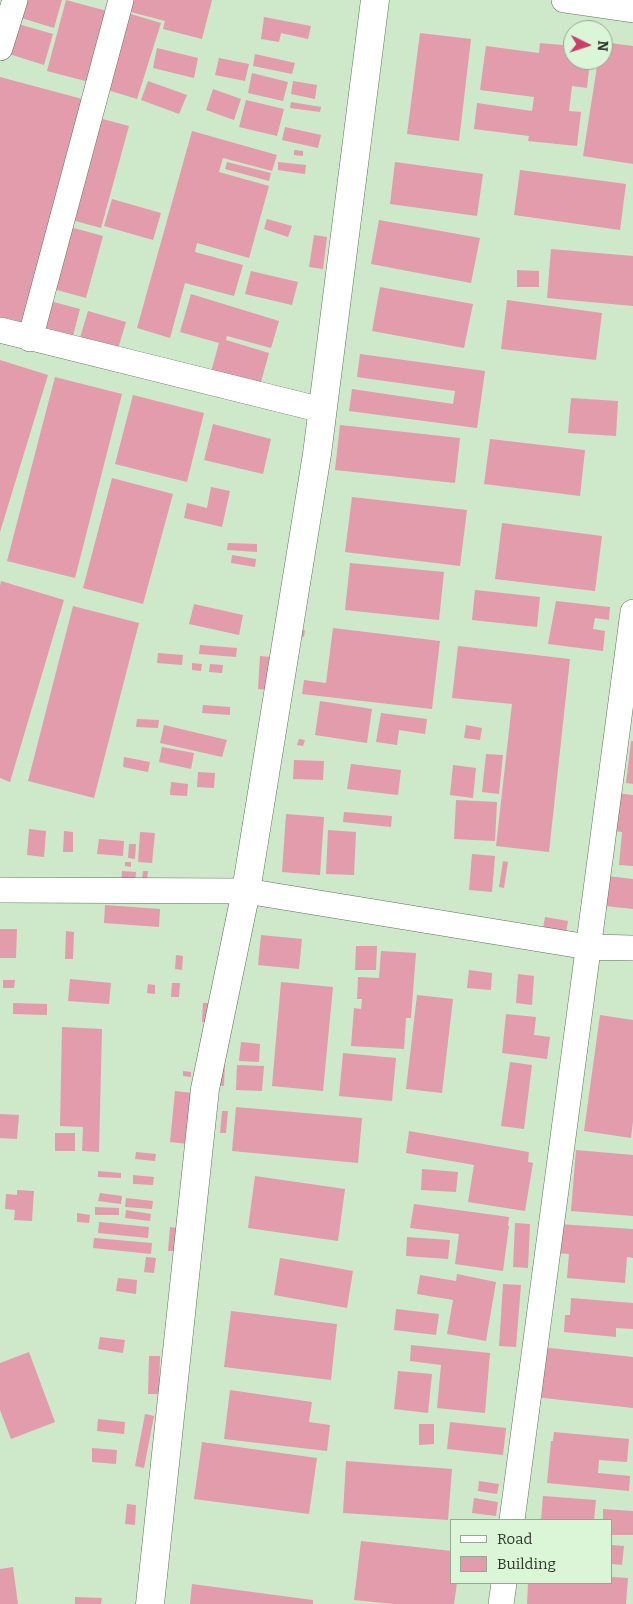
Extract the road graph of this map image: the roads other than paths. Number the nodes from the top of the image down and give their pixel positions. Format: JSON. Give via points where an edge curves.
{"nodes":[{"id":1,"x":16,"y":0,"type":"edge"},
{"id":2,"x":121,"y":0,"type":"edge"},
{"id":3,"x":375,"y":0,"type":"edge"},
{"id":4,"x":564,"y":0,"type":"edge"},
{"id":5,"x":633,"y":10,"type":"edge"},
{"id":6,"x":0,"y":48,"type":"edge"},
{"id":7,"x":0,"y":330,"type":"edge"},
{"id":8,"x":30,"y":339,"type":"junction"},
{"id":9,"x":322,"y":410,"type":"junction"},
{"id":10,"x":633,"y":612,"type":"edge"},
{"id":11,"x":0,"y":890,"type":"edge"},
{"id":12,"x":246,"y":891,"type":"junction"},
{"id":13,"x":588,"y":947,"type":"junction"},
{"id":14,"x":633,"y":948,"type":"edge"},
{"id":15,"x":512,"y":1519,"type":"edge"},
{"id":16,"x":504,"y":1584,"type":"edge"},
{"id":17,"x":150,"y":1604,"type":"edge"},
{"id":18,"x":501,"y":1604,"type":"edge"}],
"edges":[{"from":1,"to":6,"type":"street"},
{"from":2,"to":8,"type":"street"},
{"from":3,"to":9,"type":"street"},
{"from":4,"to":5,"type":"street"},
{"from":7,"to":8,"type":"street"},
{"from":8,"to":9,"type":"street"},
{"from":9,"to":12,"type":"street"},
{"from":10,"to":13,"type":"street"},
{"from":11,"to":12,"type":"street"},
{"from":12,"to":13,"type":"street"},
{"from":12,"to":17,"type":"street","via":[[205,1089]]},
{"from":13,"to":14,"type":"street"},
{"from":13,"to":15,"type":"street"},
{"from":16,"to":18,"type":"street"}]}
